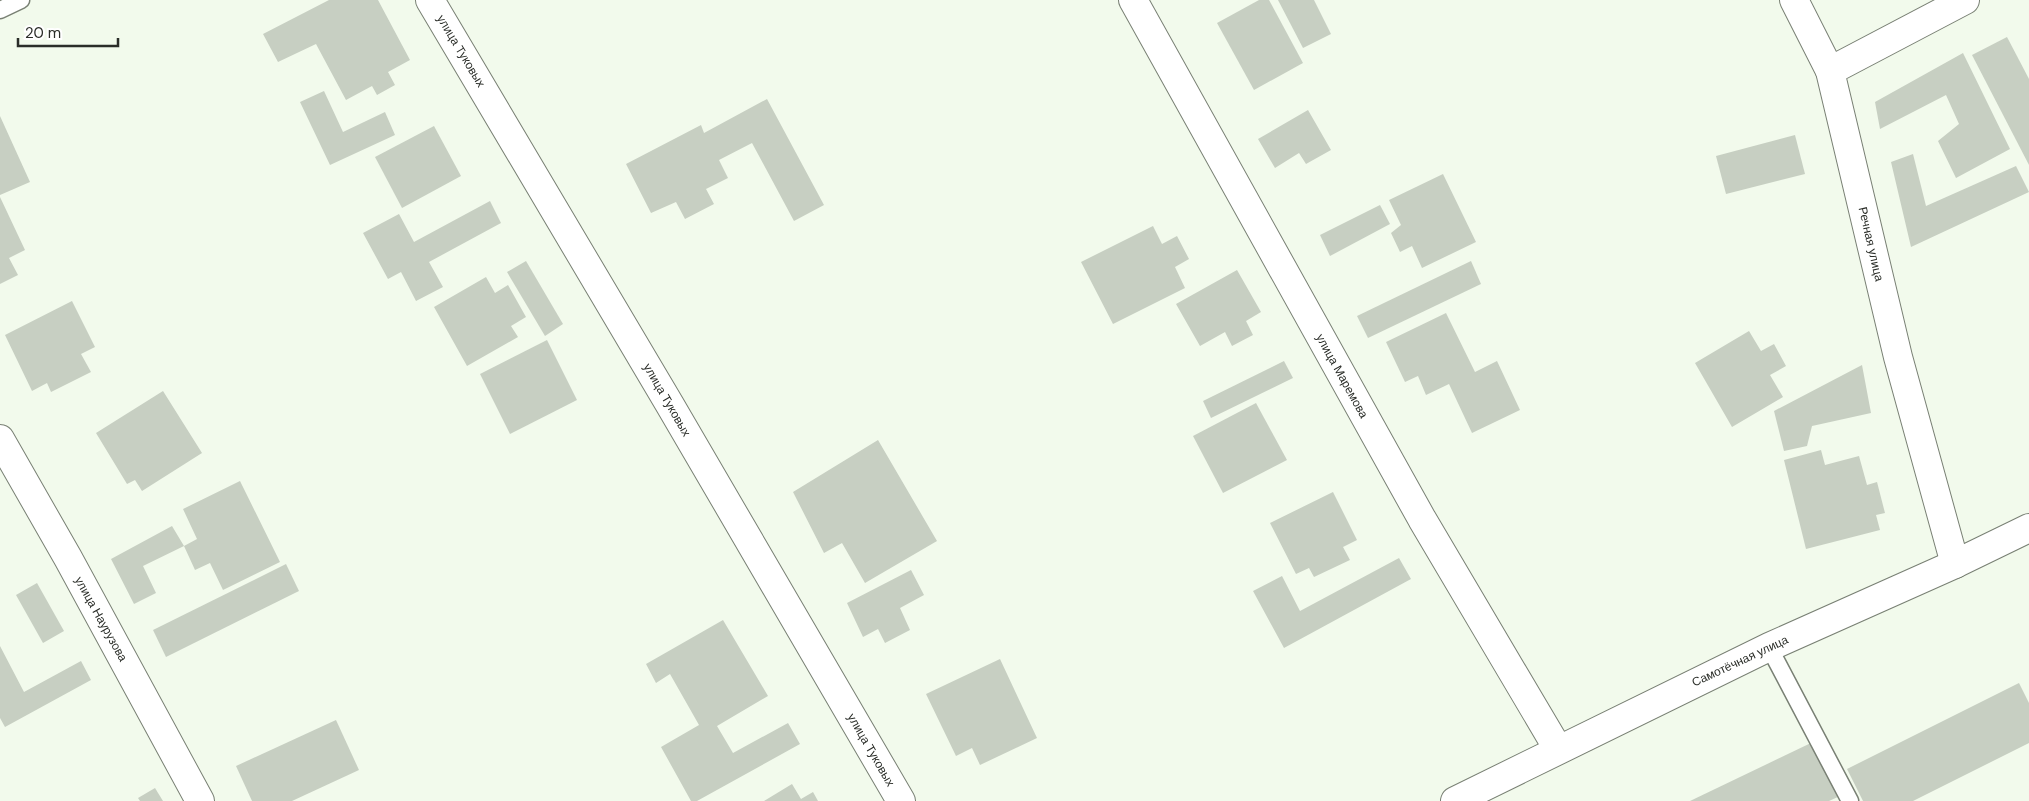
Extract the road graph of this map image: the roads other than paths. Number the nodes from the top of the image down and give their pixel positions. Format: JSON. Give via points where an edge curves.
{"nodes":[{"id":1,"x":21,"y":0,"type":"edge"},
{"id":2,"x":430,"y":0,"type":"edge"},
{"id":3,"x":1133,"y":0,"type":"edge"},
{"id":4,"x":1794,"y":0,"type":"edge"},
{"id":5,"x":1965,"y":0,"type":"edge"},
{"id":6,"x":0,"y":10,"type":"edge"},
{"id":7,"x":1830,"y":71,"type":"junction"},
{"id":8,"x":0,"y":439,"type":"edge"},
{"id":9,"x":2029,"y":528,"type":"edge"},
{"id":10,"x":1955,"y":564,"type":"junction"},
{"id":11,"x":1769,"y":647,"type":"junction"},
{"id":12,"x":1558,"y":749,"type":"junction"},
{"id":13,"x":200,"y":801,"type":"edge"},
{"id":14,"x":901,"y":801,"type":"edge"},
{"id":15,"x":1455,"y":801,"type":"edge"},
{"id":16,"x":1850,"y":801,"type":"edge"}],
"edges":[{"from":1,"to":6,"type":"lane"},
{"from":2,"to":14,"type":"street","name":"улица Туковых"},
{"from":3,"to":12,"type":"street","name":"улица Маремова","via":[[1422,519]]},
{"from":4,"to":7,"type":"street","name":"Речная улица"},
{"from":5,"to":7,"type":"street"},
{"from":7,"to":10,"type":"street","name":"Речная улица","via":[[1898,357]]},
{"from":8,"to":13,"type":"street","name":"улица Наурузова"},
{"from":9,"to":10,"type":"street","name":"Самотёчная улица"},
{"from":10,"to":11,"type":"street","name":"Самотёчная улица"},
{"from":11,"to":12,"type":"street","name":"Самотёчная улица"},
{"from":11,"to":16,"type":"lane"},
{"from":12,"to":15,"type":"street","name":"Самотёчная улица"}]}
